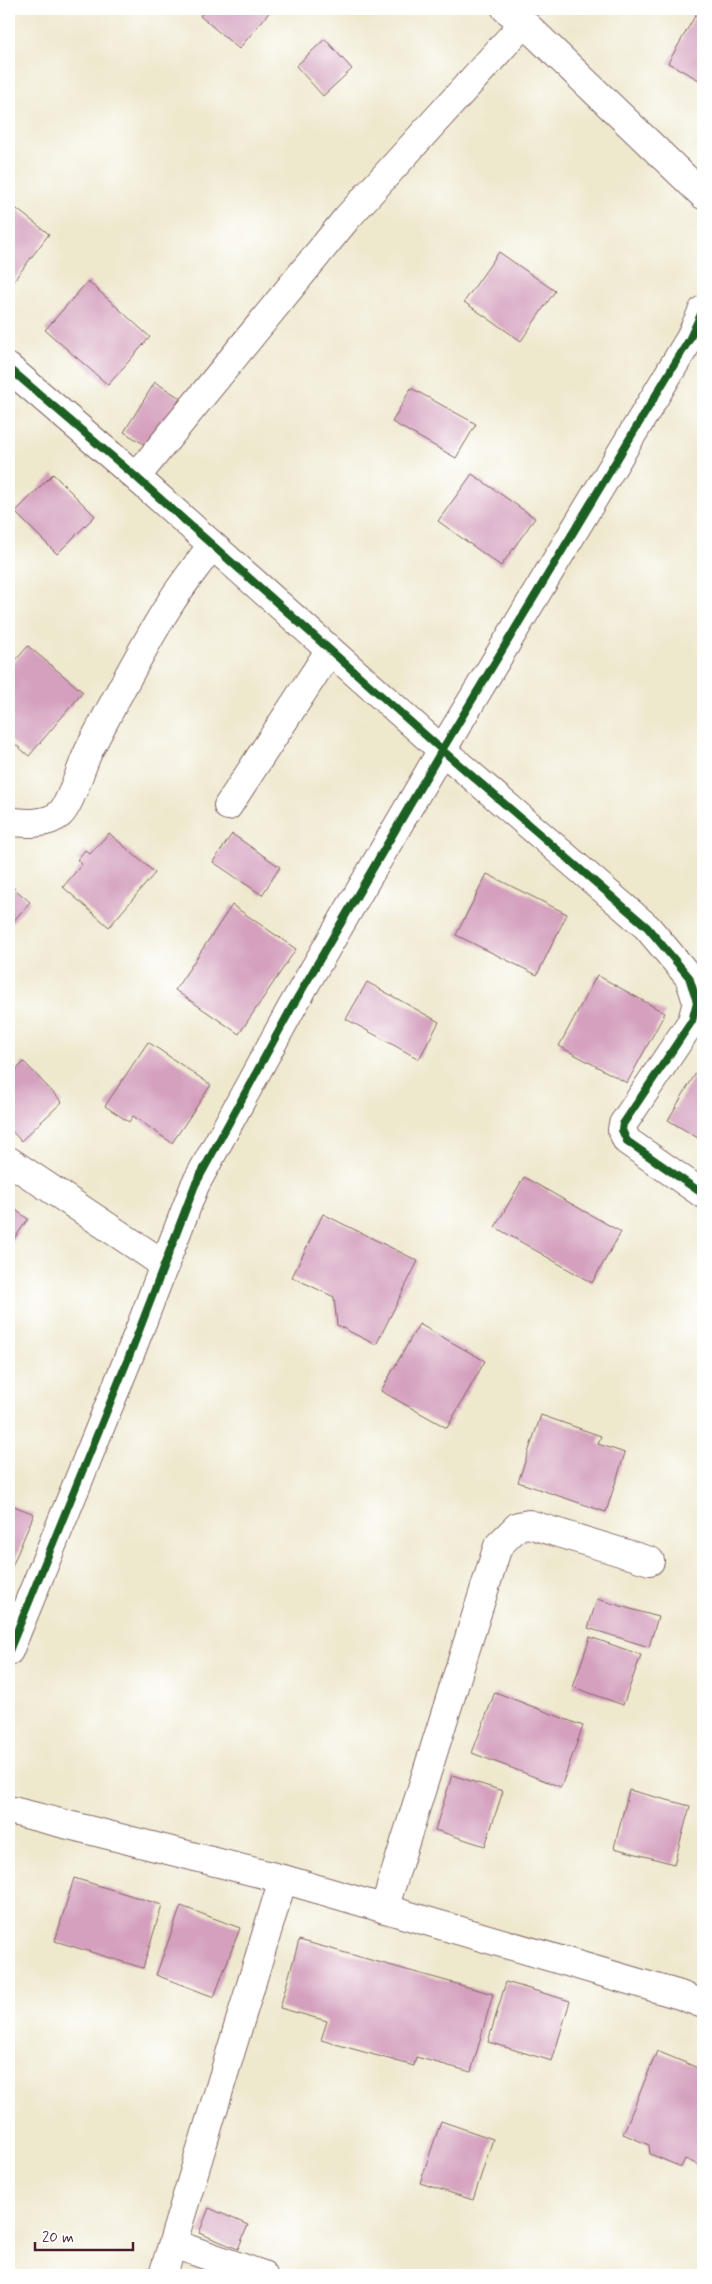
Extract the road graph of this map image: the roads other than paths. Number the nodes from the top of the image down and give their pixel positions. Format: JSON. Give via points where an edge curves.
{"nodes":[{"id":1,"x":515,"y":16,"type":"edge"},
{"id":2,"x":703,"y":195,"type":"edge"},
{"id":3,"x":703,"y":310,"type":"edge"},
{"id":4,"x":9,"y":368,"type":"edge"},
{"id":5,"x":136,"y":477,"type":"junction"},
{"id":6,"x":211,"y":546,"type":"junction"},
{"id":7,"x":330,"y":650,"type":"junction"},
{"id":8,"x":442,"y":750,"type":"junction"},
{"id":9,"x":228,"y":806,"type":"dead end"},
{"id":10,"x":9,"y":821,"type":"edge"},
{"id":11,"x":9,"y":1161,"type":"edge"},
{"id":12,"x":703,"y":1194,"type":"edge"},
{"id":13,"x":165,"y":1265,"type":"junction"},
{"id":14,"x":650,"y":1560,"type":"dead end"},
{"id":15,"x":9,"y":1651,"type":"edge"},
{"id":16,"x":9,"y":1810,"type":"edge"},
{"id":17,"x":283,"y":1880,"type":"junction"},
{"id":18,"x":384,"y":1909,"type":"junction"},
{"id":19,"x":703,"y":2004,"type":"edge"},
{"id":20,"x":174,"y":2244,"type":"junction"},
{"id":21,"x":163,"y":2275,"type":"edge"},
{"id":22,"x":263,"y":2275,"type":"edge"}],
"edges":[{"from":1,"to":2,"type":"street"},
{"from":1,"to":5,"type":"street"},
{"from":3,"to":8,"type":"street","via":[[689,340]]},
{"from":4,"to":5,"type":"street"},
{"from":5,"to":6,"type":"street"},
{"from":6,"to":7,"type":"street"},
{"from":6,"to":10,"type":"street","via":[[138,657],[87,754],[61,813],[34,823]]},
{"from":7,"to":8,"type":"street"},
{"from":7,"to":9,"type":"street"},
{"from":8,"to":12,"type":"street","via":[[647,927],[690,977],[697,1002],[692,1021],[622,1130],[627,1141]]},
{"from":8,"to":13,"type":"street","via":[[292,1007],[200,1177]]},
{"from":11,"to":13,"type":"street"},
{"from":13,"to":15,"type":"street"},
{"from":14,"to":18,"type":"street","via":[[530,1524],[518,1526],[498,1546]]},
{"from":16,"to":17,"type":"street"},
{"from":17,"to":18,"type":"street"},
{"from":17,"to":20,"type":"street"},
{"from":18,"to":19,"type":"street"},
{"from":20,"to":21,"type":"street"},
{"from":20,"to":22,"type":"street"}]}
